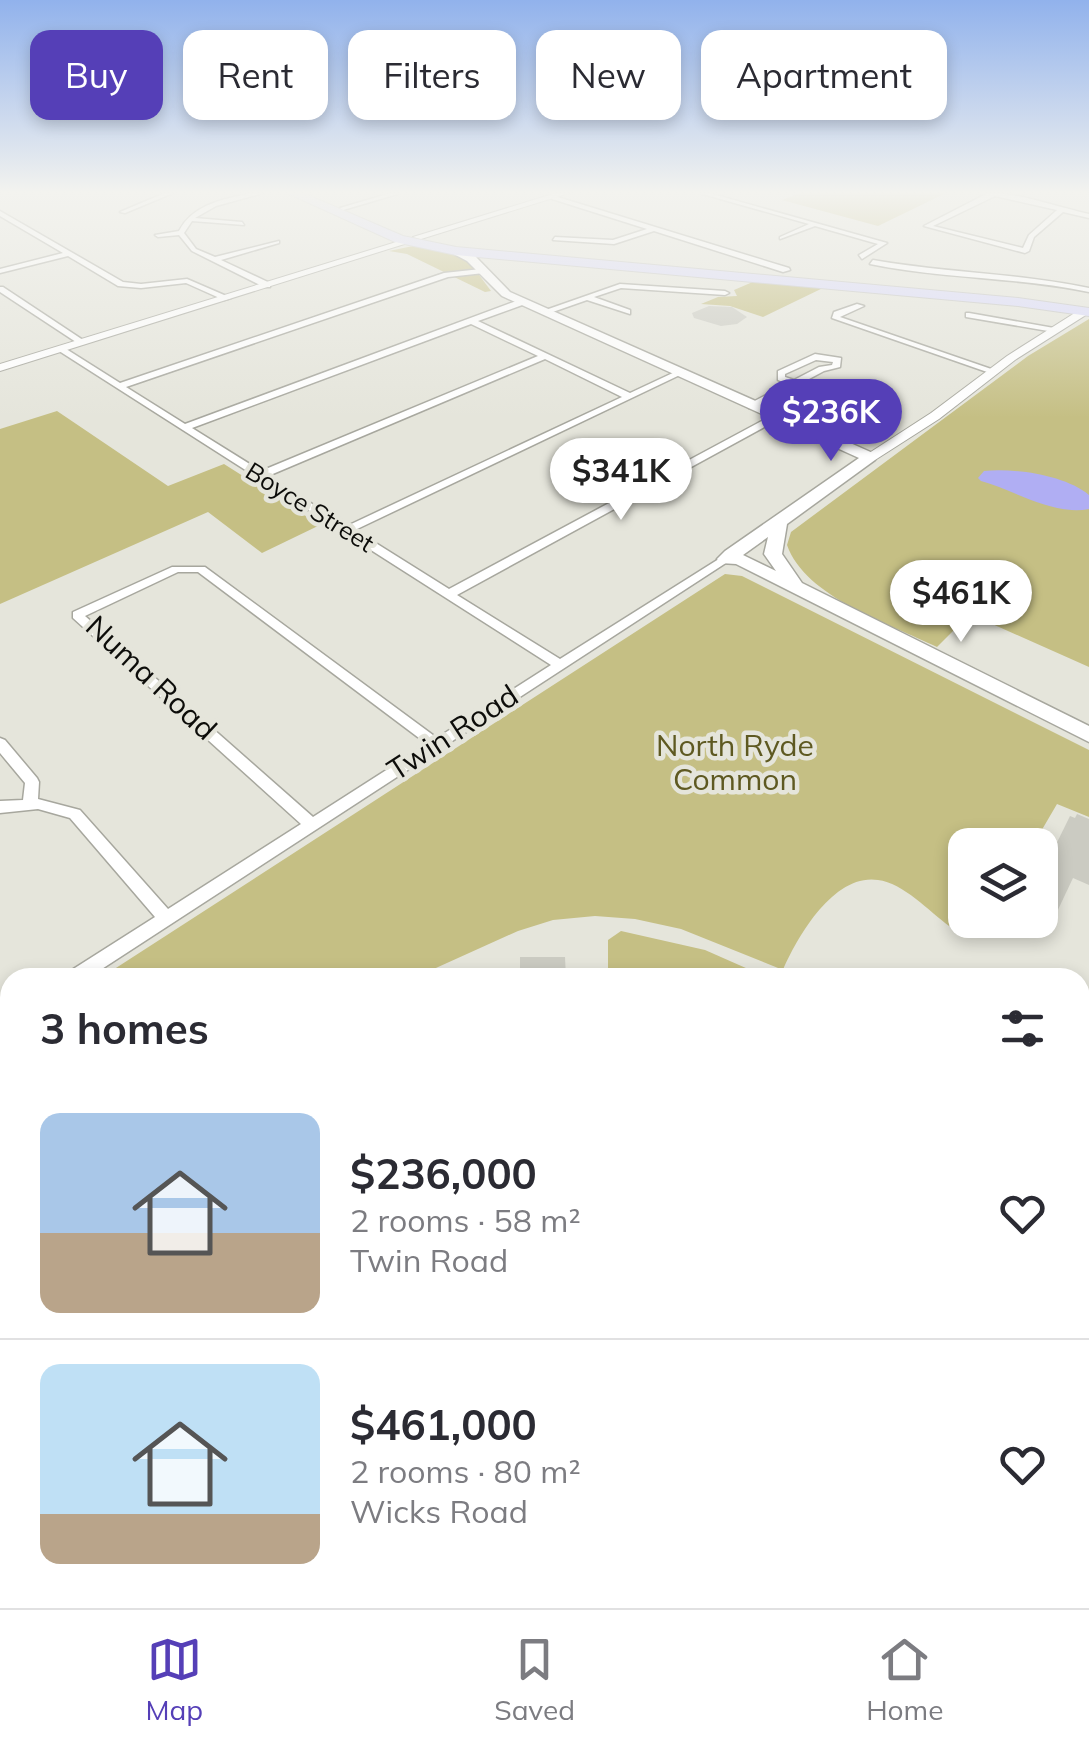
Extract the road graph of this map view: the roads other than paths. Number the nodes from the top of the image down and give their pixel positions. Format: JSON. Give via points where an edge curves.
{"nodes":[{"id":1,"x":95,"y":268,"type":"edge"},
{"id":2,"x":231,"y":268,"type":"edge"},
{"id":3,"x":325,"y":268,"type":"edge"},
{"id":4,"x":638,"y":268,"type":"edge"},
{"id":5,"x":687,"y":268,"type":"edge"},
{"id":6,"x":780,"y":268,"type":"edge"},
{"id":7,"x":918,"y":268,"type":"edge"},
{"id":8,"x":955,"y":268,"type":"edge"},
{"id":9,"x":485,"y":270,"type":"joint"},
{"id":10,"x":786,"y":270,"type":"dead end"},
{"id":11,"x":955,"y":273,"type":"junction"},
{"id":12,"x":268,"y":286,"type":"junction"},
{"id":13,"x":0,"y":289,"type":"edge"},
{"id":14,"x":1089,"y":290,"type":"edge"},
{"id":15,"x":725,"y":294,"type":"dead end"},
{"id":16,"x":586,"y":297,"type":"junction"},
{"id":17,"x":227,"y":298,"type":"junction"},
{"id":18,"x":522,"y":302,"type":"junction"},
{"id":19,"x":860,"y":306,"type":"dead end"},
{"id":20,"x":1088,"y":310,"type":"edge"},
{"id":21,"x":544,"y":312,"type":"junction"},
{"id":22,"x":627,"y":312,"type":"dead end"},
{"id":23,"x":968,"y":315,"type":"dead end"},
{"id":24,"x":472,"y":320,"type":"junction"},
{"id":25,"x":1054,"y":330,"type":"junction"},
{"id":26,"x":82,"y":342,"type":"junction"},
{"id":27,"x":60,"y":349,"type":"junction"},
{"id":28,"x":546,"y":356,"type":"junction"},
{"id":29,"x":0,"y":368,"type":"edge"},
{"id":30,"x":994,"y":371,"type":"junction"},
{"id":31,"x":680,"y":373,"type":"junction"},
{"id":32,"x":794,"y":384,"type":"junction"},
{"id":33,"x":119,"y":386,"type":"junction"},
{"id":34,"x":630,"y":397,"type":"junction"},
{"id":35,"x":752,"y":406,"type":"junction"},
{"id":36,"x":776,"y":417,"type":"junction"},
{"id":37,"x":186,"y":427,"type":"junction"},
{"id":38,"x":805,"y":432,"type":"junction"},
{"id":39,"x":867,"y":458,"type":"junction"},
{"id":40,"x":261,"y":475,"type":"junction"},
{"id":41,"x":830,"y":484,"type":"junction"},
{"id":42,"x":779,"y":521,"type":"junction"},
{"id":43,"x":347,"y":530,"type":"junction"},
{"id":44,"x":728,"y":557,"type":"junction"},
{"id":45,"x":448,"y":594,"type":"junction"},
{"id":46,"x":805,"y":594,"type":"junction"},
{"id":47,"x":560,"y":664,"type":"junction"},
{"id":48,"x":1089,"y":735,"type":"edge"},
{"id":49,"x":0,"y":743,"type":"edge"},
{"id":50,"x":436,"y":744,"type":"junction"},
{"id":51,"x":30,"y":804,"type":"junction"},
{"id":52,"x":0,"y":807,"type":"edge"},
{"id":53,"x":312,"y":824,"type":"junction"},
{"id":54,"x":166,"y":918,"type":"junction"},
{"id":55,"x":88,"y":968,"type":"edge"}],
"edges":[{"from":1,"to":17,"type":"street","via":[[121,284],[187,281]]},
{"from":2,"to":12,"type":"street"},
{"from":3,"to":12,"type":"street"},
{"from":4,"to":20,"type":"highway"},
{"from":5,"to":20,"type":"highway","via":[[1023,297]]},
{"from":6,"to":10,"type":"street"},
{"from":7,"to":11,"type":"street"},
{"from":8,"to":11,"type":"street"},
{"from":9,"to":18,"type":"main road"},
{"from":9,"to":33,"type":"street","via":[[447,275]]},
{"from":11,"to":14,"type":"street"},
{"from":12,"to":17,"type":"street"},
{"from":13,"to":26,"type":"street"},
{"from":15,"to":16,"type":"street","via":[[630,285]]},
{"from":16,"to":21,"type":"street"},
{"from":16,"to":22,"type":"street"},
{"from":17,"to":26,"type":"street"},
{"from":18,"to":21,"type":"main road"},
{"from":18,"to":24,"type":"street"},
{"from":19,"to":30,"type":"street","via":[[836,318]]},
{"from":20,"to":25,"type":"street","name":"Twin Road"},
{"from":21,"to":31,"type":"main road"},
{"from":23,"to":25,"type":"street"},
{"from":24,"to":28,"type":"street"},
{"from":24,"to":37,"type":"street"},
{"from":25,"to":30,"type":"street","name":"Twin Road"},
{"from":26,"to":27,"type":"street"},
{"from":27,"to":29,"type":"street"},
{"from":27,"to":33,"type":"street","name":"Boyce Street"},
{"from":28,"to":34,"type":"street"},
{"from":28,"to":40,"type":"street"},
{"from":30,"to":39,"type":"street","name":"Twin Road"},
{"from":31,"to":34,"type":"street"},
{"from":31,"to":35,"type":"main road"},
{"from":32,"to":32,"type":"street","via":[[782,374],[815,356],[838,360],[836,367]]},
{"from":32,"to":35,"type":"street"},
{"from":33,"to":37,"type":"street","name":"Boyce Street"},
{"from":34,"to":43,"type":"street"},
{"from":35,"to":36,"type":"main road"},
{"from":36,"to":38,"type":"main road"},
{"from":36,"to":39,"type":"main road"},
{"from":36,"to":45,"type":"street"},
{"from":37,"to":40,"type":"street","name":"Boyce Street"},
{"from":38,"to":39,"type":"main road"},
{"from":38,"to":41,"type":"main road","via":[[830,456]]},
{"from":39,"to":41,"type":"main road","name":"Twin Road"},
{"from":40,"to":43,"type":"street","name":"Boyce Street"},
{"from":41,"to":42,"type":"main road","name":"Twin Road"},
{"from":42,"to":44,"type":"main road","name":"Twin Road"},
{"from":42,"to":46,"type":"main road","via":[[776,560]]},
{"from":43,"to":45,"type":"street","name":"Boyce Street"},
{"from":44,"to":46,"type":"main road"},
{"from":44,"to":47,"type":"street","name":"Twin Road"},
{"from":45,"to":47,"type":"street","name":"Boyce Street"},
{"from":46,"to":48,"type":"main road"},
{"from":47,"to":50,"type":"street","name":"Twin Road"},
{"from":49,"to":51,"type":"street","via":[[32,782]]},
{"from":50,"to":53,"type":"street","name":"Twin Road"},
{"from":50,"to":53,"type":"street","name":"Numa Road","via":[[201,569],[176,569],[78,615]]},
{"from":51,"to":52,"type":"street"},
{"from":51,"to":54,"type":"street","via":[[75,814]]},
{"from":53,"to":54,"type":"street","name":"Twin Road"},
{"from":54,"to":55,"type":"street","name":"Twin Road"}]}
